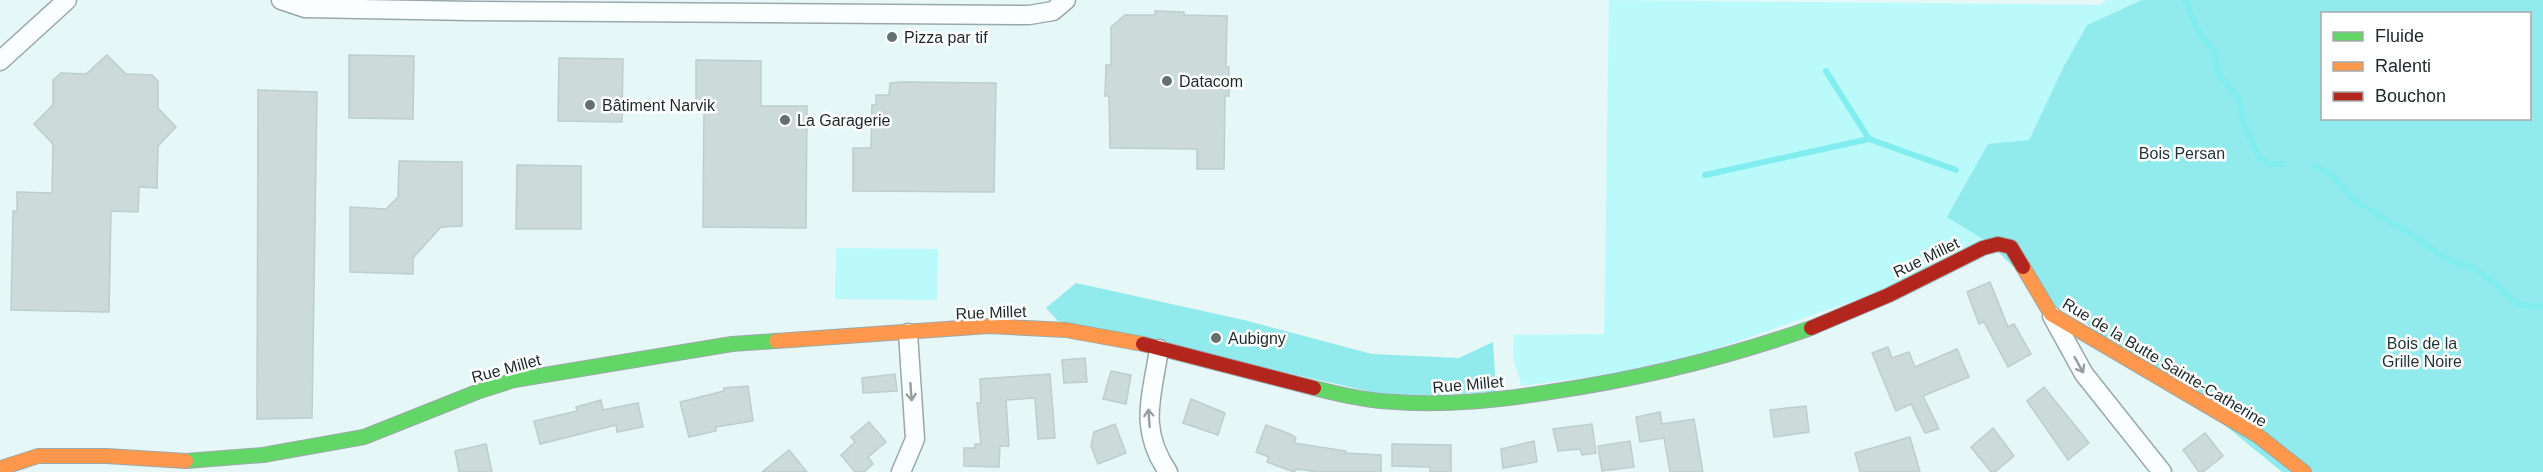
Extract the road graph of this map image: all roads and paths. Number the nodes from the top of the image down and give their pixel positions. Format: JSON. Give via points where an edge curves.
{"nodes":[{"id":1,"x":67,"y":0,"type":"edge"},
{"id":2,"x":281,"y":0,"type":"edge"},
{"id":3,"x":1066,"y":0,"type":"edge"},
{"id":4,"x":0,"y":61,"type":"edge"},
{"id":5,"x":2001,"y":243,"type":"joint"},
{"id":6,"x":2051,"y":314,"type":"junction"},
{"id":7,"x":908,"y":333,"type":"junction"},
{"id":8,"x":1159,"y":349,"type":"junction"},
{"id":9,"x":3,"y":472,"type":"edge"},
{"id":10,"x":901,"y":472,"type":"edge"},
{"id":11,"x":1168,"y":472,"type":"edge"},
{"id":12,"x":2162,"y":472,"type":"edge"},
{"id":13,"x":2304,"y":472,"type":"edge"}],
"edges":[{"from":1,"to":4,"type":"street"},
{"from":2,"to":3,"type":"street","via":[[305,8],[1023,15],[1053,11]]},
{"from":5,"to":6,"type":"street","name":"Rue de la Butte Sainte-Catherine","via":[[2012,247]]},
{"from":5,"to":8,"type":"street","name":"Rue Millet","via":[[1978,250],[1861,308],[1750,349],[1679,369],[1484,401],[1437,405],[1372,400]]},
{"from":6,"to":12,"type":"street","one_way":true,"via":[[2084,374]]},
{"from":6,"to":13,"type":"street","name":"Rue de la Butte Sainte-Catherine","via":[[2257,435]]},
{"from":7,"to":8,"type":"street","name":"Rue Millet","via":[[1026,325]]},
{"from":7,"to":9,"type":"street","name":"Rue Millet","via":[[732,344],[514,380],[364,437],[309,448],[195,461],[38,456],[4,468]]},
{"from":7,"to":10,"type":"street","one_way":true,"via":[[915,440]]},
{"from":11,"to":8,"type":"street","one_way":true,"via":[[1158,457],[1149,422],[1148,405]]}]}
